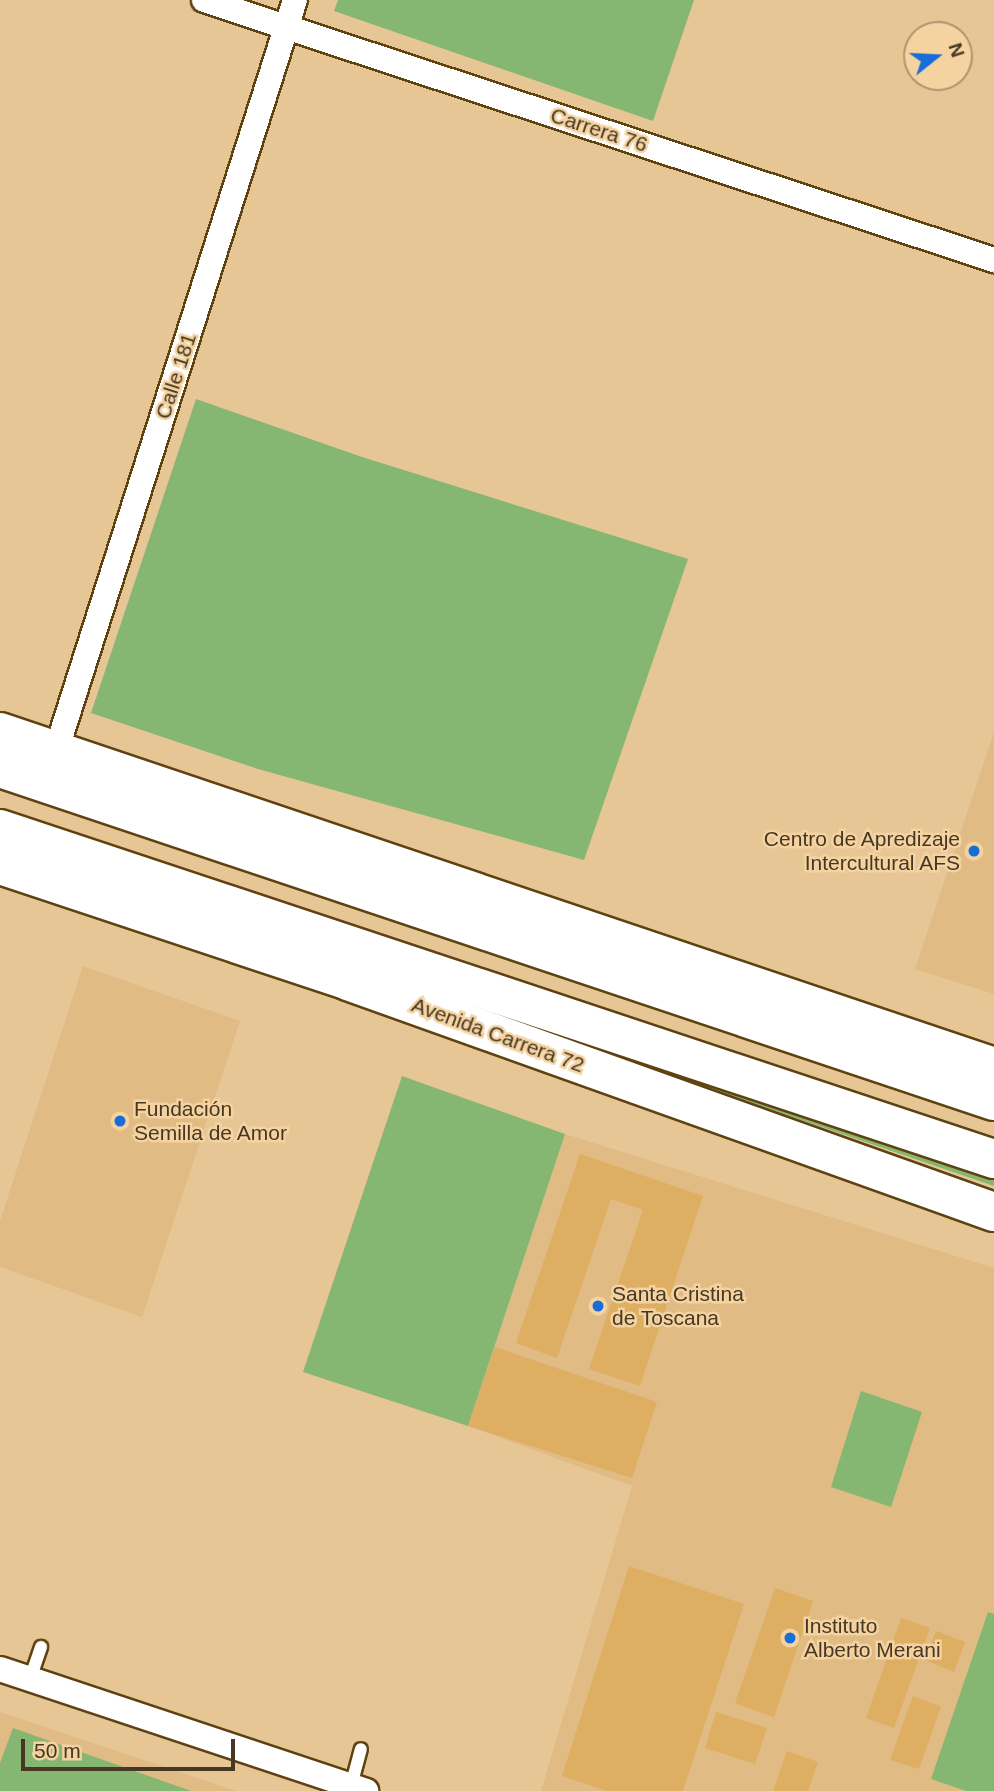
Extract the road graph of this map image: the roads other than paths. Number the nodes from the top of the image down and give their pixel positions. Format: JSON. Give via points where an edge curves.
{"nodes":[{"id":1,"x":204,"y":0,"type":"edge"},
{"id":2,"x":296,"y":0,"type":"edge"},
{"id":3,"x":286,"y":27,"type":"junction"},
{"id":4,"x":994,"y":260,"type":"edge"},
{"id":5,"x":0,"y":732,"type":"edge"},
{"id":6,"x":56,"y":751,"type":"junction"},
{"id":7,"x":0,"y":768,"type":"edge"},
{"id":8,"x":0,"y":829,"type":"edge"},
{"id":9,"x":0,"y":865,"type":"edge"},
{"id":10,"x":994,"y":1067,"type":"edge"},
{"id":11,"x":994,"y":1101,"type":"edge"},
{"id":12,"x":994,"y":1159,"type":"edge"},
{"id":13,"x":994,"y":1212,"type":"edge"},
{"id":14,"x":41,"y":1647,"type":"dead end"},
{"id":15,"x":0,"y":1669,"type":"edge"},
{"id":16,"x":30,"y":1679,"type":"junction"},
{"id":17,"x":361,"y":1749,"type":"dead end"},
{"id":18,"x":359,"y":1788,"type":"edge"}],
"edges":[{"from":1,"to":3,"type":"street","name":"Carrera 76"},
{"from":2,"to":3,"type":"street","name":"Calle 181"},
{"from":3,"to":4,"type":"street","name":"Carrera 76"},
{"from":3,"to":6,"type":"street","name":"Calle 181"},
{"from":5,"to":6,"type":"highway"},
{"from":6,"to":10,"type":"highway"},
{"from":7,"to":11,"type":"highway"},
{"from":8,"to":12,"type":"highway","name":"Avenida Carrera 72"},
{"from":9,"to":13,"type":"highway","name":"Avenida Carrera 72","via":[[348,981]]},
{"from":14,"to":16,"type":"lane"},
{"from":15,"to":16,"type":"street"},
{"from":16,"to":18,"type":"street"},
{"from":17,"to":18,"type":"lane"}]}
